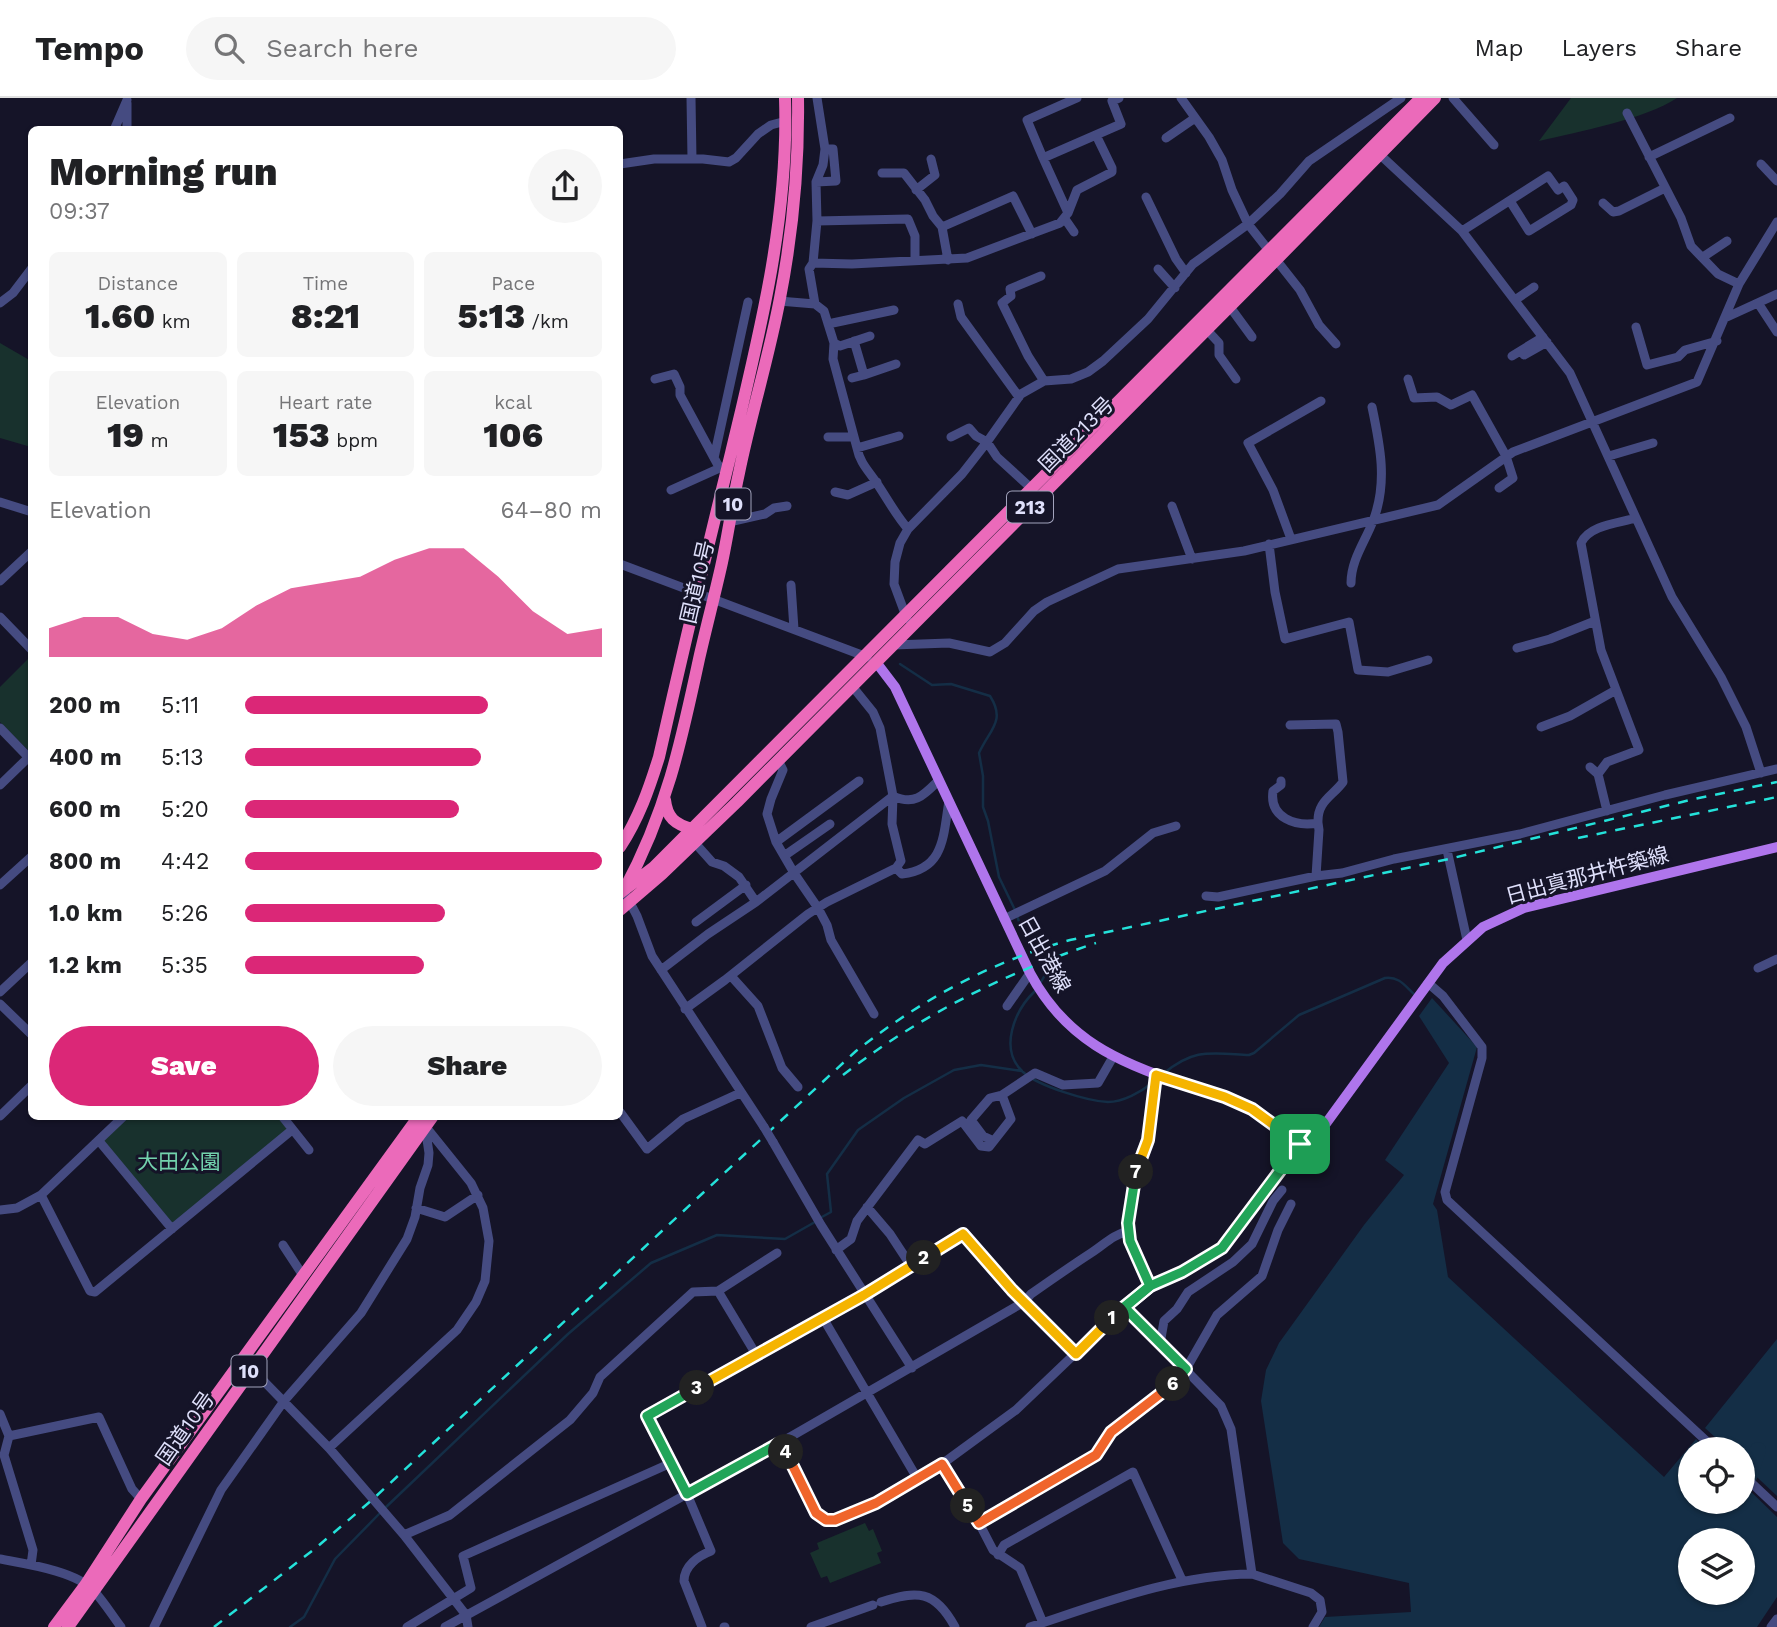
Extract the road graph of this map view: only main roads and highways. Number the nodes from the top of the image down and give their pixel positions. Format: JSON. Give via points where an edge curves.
{"nodes":[{"id":1,"x":785,"y":98,"type":"edge"},
{"id":2,"x":798,"y":98,"type":"edge"},
{"id":3,"x":1421,"y":98,"type":"edge"},
{"id":4,"x":1435,"y":98,"type":"edge"},
{"id":5,"x":1376,"y":151,"type":"junction"},
{"id":6,"x":1273,"y":256,"type":"junction"},
{"id":7,"x":909,"y":621,"type":"junction"},
{"id":8,"x":871,"y":659,"type":"junction"},
{"id":9,"x":665,"y":799,"type":"junction"},
{"id":10,"x":692,"y":829,"type":"junction"},
{"id":11,"x":623,"y":842,"type":"edge"},
{"id":12,"x":1777,"y":847,"type":"edge"},
{"id":13,"x":623,"y":895,"type":"edge"},
{"id":14,"x":623,"y":896,"type":"edge"},
{"id":15,"x":623,"y":896,"type":"edge"},
{"id":16,"x":422,"y":1120,"type":"edge"},
{"id":17,"x":422,"y":1120,"type":"edge"},
{"id":18,"x":1300,"y":1144,"type":"joint"},
{"id":19,"x":90,"y":1587,"type":"junction"},
{"id":20,"x":54,"y":1627,"type":"edge"},
{"id":21,"x":68,"y":1627,"type":"edge"}],
"edges":[{"from":1,"to":11,"type":"highway","name":"国道10号","number":"10","via":[[784,172],[761,323],[720,464],[697,593],[659,757],[647,797]]},
{"from":2,"to":9,"type":"highway","name":"国道10号","number":"10","via":[[796,186],[779,301]]},
{"from":3,"to":5,"type":"highway","name":"国道213号","number":"213"},
{"from":4,"to":5,"type":"highway","name":"国道213号","number":"213"},
{"from":5,"to":6,"type":"highway","name":"国道213号","number":"213"},
{"from":6,"to":7,"type":"highway","name":"国道213号","number":"213","via":[[1032,489]]},
{"from":6,"to":7,"type":"highway","name":"国道213号","number":"213","via":[[1230,307]]},
{"from":7,"to":8,"type":"highway","name":"国道213号","number":"213"},
{"from":7,"to":8,"type":"highway","name":"国道213号","number":"213","via":[[893,645]]},
{"from":8,"to":10,"type":"highway","name":"国道213号","number":"213"},
{"from":8,"to":14,"type":"highway","name":"国道213号","number":"213","via":[[852,686],[695,843]]},
{"from":8,"to":18,"type":"main road","name":"日出港線","via":[[895,687],[1030,973],[1059,1017],[1113,1057],[1252,1109]]},
{"from":9,"to":10,"type":"highway","via":[[670,818]]},
{"from":9,"to":13,"type":"highway","name":"国道10号","number":"10"},
{"from":10,"to":15,"type":"highway","name":"国道213号","number":"213"},
{"from":12,"to":18,"type":"main road","name":"日出真那井杵築線","via":[[1524,908],[1483,927],[1450,955],[1319,1133]]},
{"from":16,"to":19,"type":"highway","name":"国道10号","number":"10","via":[[302,1274],[141,1499]]},
{"from":17,"to":19,"type":"highway","name":"国道10号","number":"10","via":[[252,1368]]},
{"from":19,"to":20,"type":"highway","name":"国道10号","number":"10"},
{"from":19,"to":21,"type":"highway","name":"国道10号","number":"10"}]}
